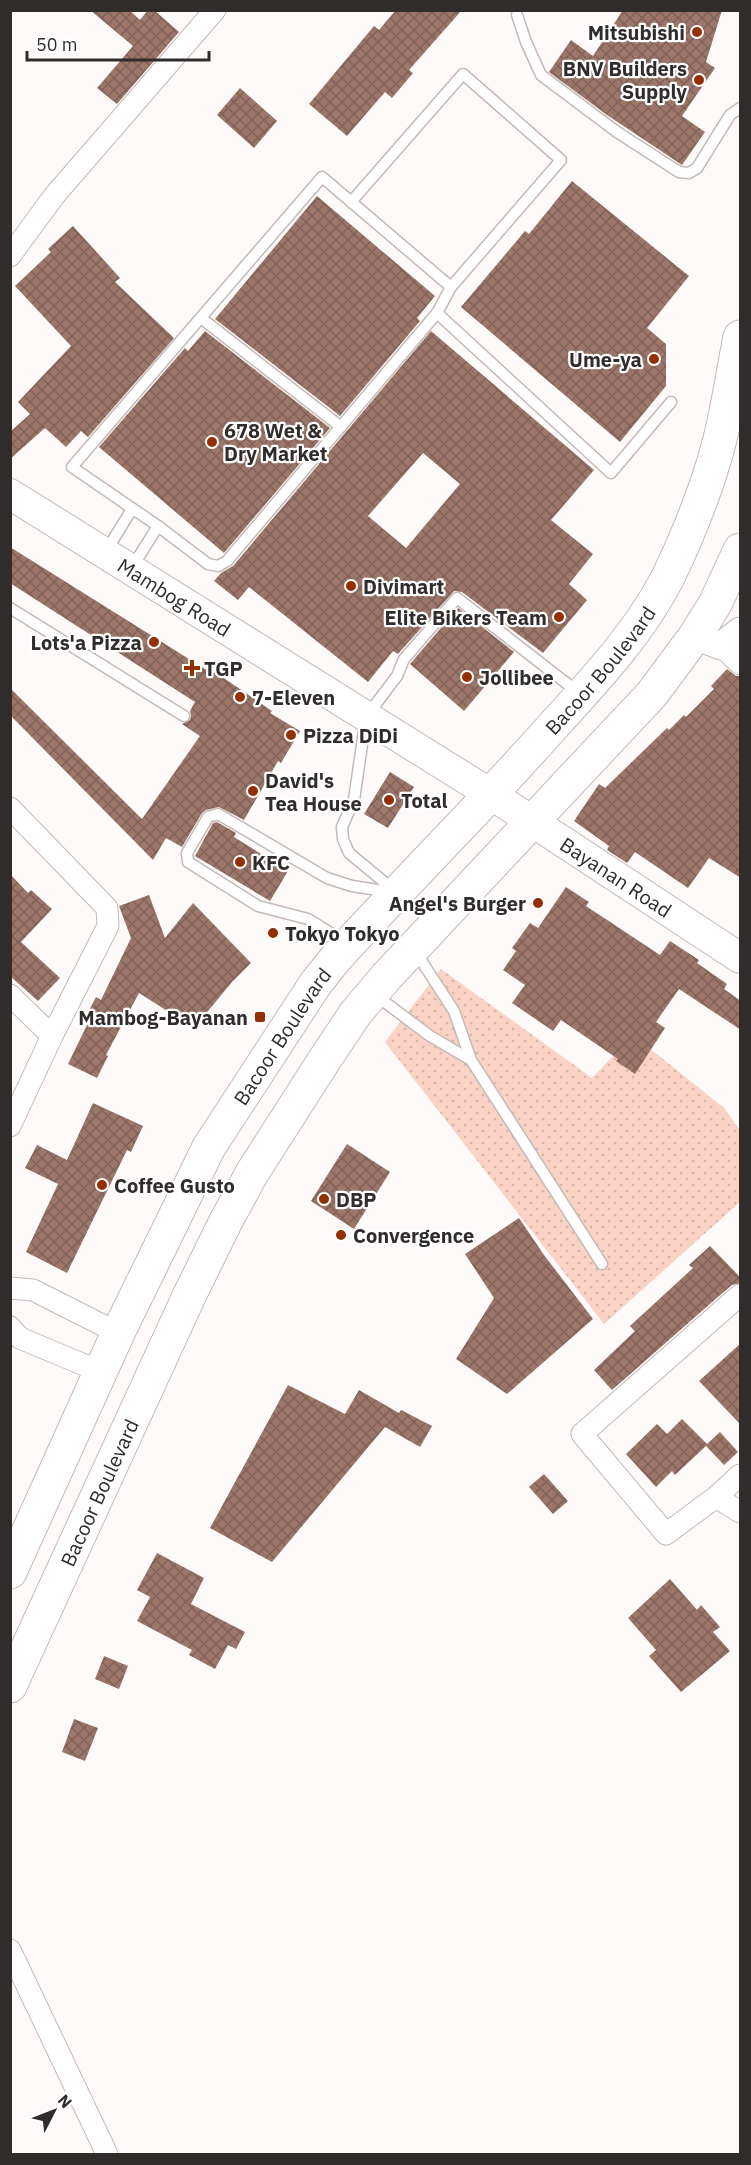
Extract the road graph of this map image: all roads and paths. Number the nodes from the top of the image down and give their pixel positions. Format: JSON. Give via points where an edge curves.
{"nodes":[{"id":1,"x":215,"y":10,"type":"edge"},
{"id":2,"x":517,"y":15,"type":"dead end"},
{"id":3,"x":741,"y":108,"type":"edge"},
{"id":4,"x":351,"y":202,"type":"junction"},
{"id":5,"x":10,"y":256,"type":"edge"},
{"id":6,"x":451,"y":287,"type":"junction"},
{"id":7,"x":437,"y":313,"type":"junction"},
{"id":8,"x":201,"y":318,"type":"junction"},
{"id":9,"x":741,"y":336,"type":"edge"},
{"id":10,"x":670,"y":402,"type":"dead end"},
{"id":11,"x":341,"y":427,"type":"junction"},
{"id":12,"x":10,"y":494,"type":"edge"},
{"id":13,"x":132,"y":509,"type":"junction"},
{"id":14,"x":158,"y":525,"type":"junction"},
{"id":15,"x":741,"y":550,"type":"edge"},
{"id":16,"x":105,"y":553,"type":"junction"},
{"id":17,"x":131,"y":569,"type":"junction"},
{"id":18,"x":10,"y":608,"type":"edge"},
{"id":19,"x":719,"y":637,"type":"edge"},
{"id":20,"x":741,"y":664,"type":"edge"},
{"id":21,"x":581,"y":695,"type":"junction"},
{"id":22,"x":184,"y":716,"type":"dead end"},
{"id":23,"x":366,"y":717,"type":"junction"},
{"id":24,"x":492,"y":795,"type":"junction"},
{"id":25,"x":10,"y":808,"type":"edge"},
{"id":26,"x":532,"y":822,"type":"junction"},
{"id":27,"x":397,"y":893,"type":"junction"},
{"id":28,"x":349,"y":944,"type":"junction"},
{"id":29,"x":413,"y":948,"type":"junction"},
{"id":30,"x":741,"y":958,"type":"edge"},
{"id":31,"x":372,"y":993,"type":"junction"},
{"id":32,"x":10,"y":995,"type":"edge"},
{"id":33,"x":52,"y":1036,"type":"junction"},
{"id":34,"x":471,"y":1060,"type":"junction"},
{"id":35,"x":10,"y":1126,"type":"edge"},
{"id":36,"x":602,"y":1264,"type":"dead end"},
{"id":37,"x":10,"y":1288,"type":"edge"},
{"id":38,"x":741,"y":1295,"type":"edge"},
{"id":39,"x":10,"y":1327,"type":"edge"},
{"id":40,"x":118,"y":1333,"type":"junction"},
{"id":41,"x":101,"y":1372,"type":"junction"},
{"id":42,"x":741,"y":1475,"type":"edge"},
{"id":43,"x":716,"y":1497,"type":"junction"},
{"id":44,"x":741,"y":1512,"type":"edge"},
{"id":45,"x":10,"y":1572,"type":"edge"},
{"id":46,"x":10,"y":1686,"type":"edge"},
{"id":47,"x":10,"y":1950,"type":"edge"},
{"id":48,"x":107,"y":2154,"type":"edge"}],
"edges":[{"from":1,"to":5,"type":"street","via":[[54,196]]},
{"from":2,"to":3,"type":"lane","via":[[541,75],[679,172],[690,173],[697,168],[730,115]]},
{"from":4,"to":6,"type":"lane"},
{"from":4,"to":6,"type":"lane","via":[[463,74],[561,160]]},
{"from":4,"to":8,"type":"lane","via":[[322,177]]},
{"from":6,"to":7,"type":"lane"},
{"from":7,"to":10,"type":"lane","via":[[611,473]]},
{"from":7,"to":11,"type":"lane"},
{"from":8,"to":11,"type":"lane"},
{"from":8,"to":13,"type":"lane","via":[[72,467]]},
{"from":9,"to":21,"type":"main road","name":"Bacoor Boulevard","via":[[719,443],[689,532],[651,606]]},
{"from":11,"to":14,"type":"lane","via":[[227,561],[218,566],[208,564]]},
{"from":12,"to":16,"type":"main road","name":"Mambog Road"},
{"from":13,"to":14,"type":"lane"},
{"from":13,"to":16,"type":"lane"},
{"from":14,"to":17,"type":"lane"},
{"from":15,"to":19,"type":"main road","name":"Bacoor Boulevard","via":[[715,604]]},
{"from":16,"to":17,"type":"main road","name":"Mambog Road"},
{"from":17,"to":23,"type":"main road","name":"Mambog Road"},
{"from":18,"to":22,"type":"lane"},
{"from":19,"to":20,"type":"street"},
{"from":19,"to":26,"type":"main road","name":"Bacoor Boulevard","via":[[652,694]]},
{"from":21,"to":23,"type":"lane","via":[[457,598],[404,659],[397,676]]},
{"from":21,"to":24,"type":"main road","name":"Bacoor Boulevard"},
{"from":23,"to":24,"type":"main road","name":"Mambog Road"},
{"from":23,"to":27,"type":"lane","via":[[354,800],[342,827],[343,839],[349,853]]},
{"from":24,"to":26,"type":"main road","name":"Bayanan Road"},
{"from":24,"to":27,"type":"main road","name":"Bacoor Boulevard"},
{"from":25,"to":33,"type":"street","via":[[107,908],[108,926]]},
{"from":26,"to":29,"type":"main road","name":"Bacoor Boulevard"},
{"from":26,"to":30,"type":"main road","name":"Bayanan Road"},
{"from":27,"to":28,"type":"main road","name":"Bacoor Boulevard"},
{"from":27,"to":28,"type":"lane","via":[[327,878],[218,814],[208,817],[187,853],[188,862],[258,906],[308,919]]},
{"from":28,"to":40,"type":"main road","name":"Bacoor Boulevard","via":[[316,983],[209,1147]]},
{"from":29,"to":31,"type":"main road","name":"Bacoor Boulevard"},
{"from":29,"to":34,"type":"lane","via":[[454,1011]]},
{"from":31,"to":34,"type":"lane","via":[[430,1036]]},
{"from":31,"to":46,"type":"main road","name":"Bacoor Boulevard","via":[[301,1095],[226,1221]]},
{"from":32,"to":33,"type":"street"},
{"from":33,"to":35,"type":"street"},
{"from":34,"to":36,"type":"lane"},
{"from":37,"to":40,"type":"street","via":[[33,1290]]},
{"from":38,"to":43,"type":"street","via":[[582,1434],[666,1534]]},
{"from":39,"to":41,"type":"street","via":[[20,1338]]},
{"from":40,"to":41,"type":"main road","name":"Bacoor Boulevard"},
{"from":41,"to":45,"type":"main road","name":"Bacoor Boulevard"},
{"from":42,"to":43,"type":"street"},
{"from":43,"to":44,"type":"street"},
{"from":47,"to":48,"type":"street"}]}
